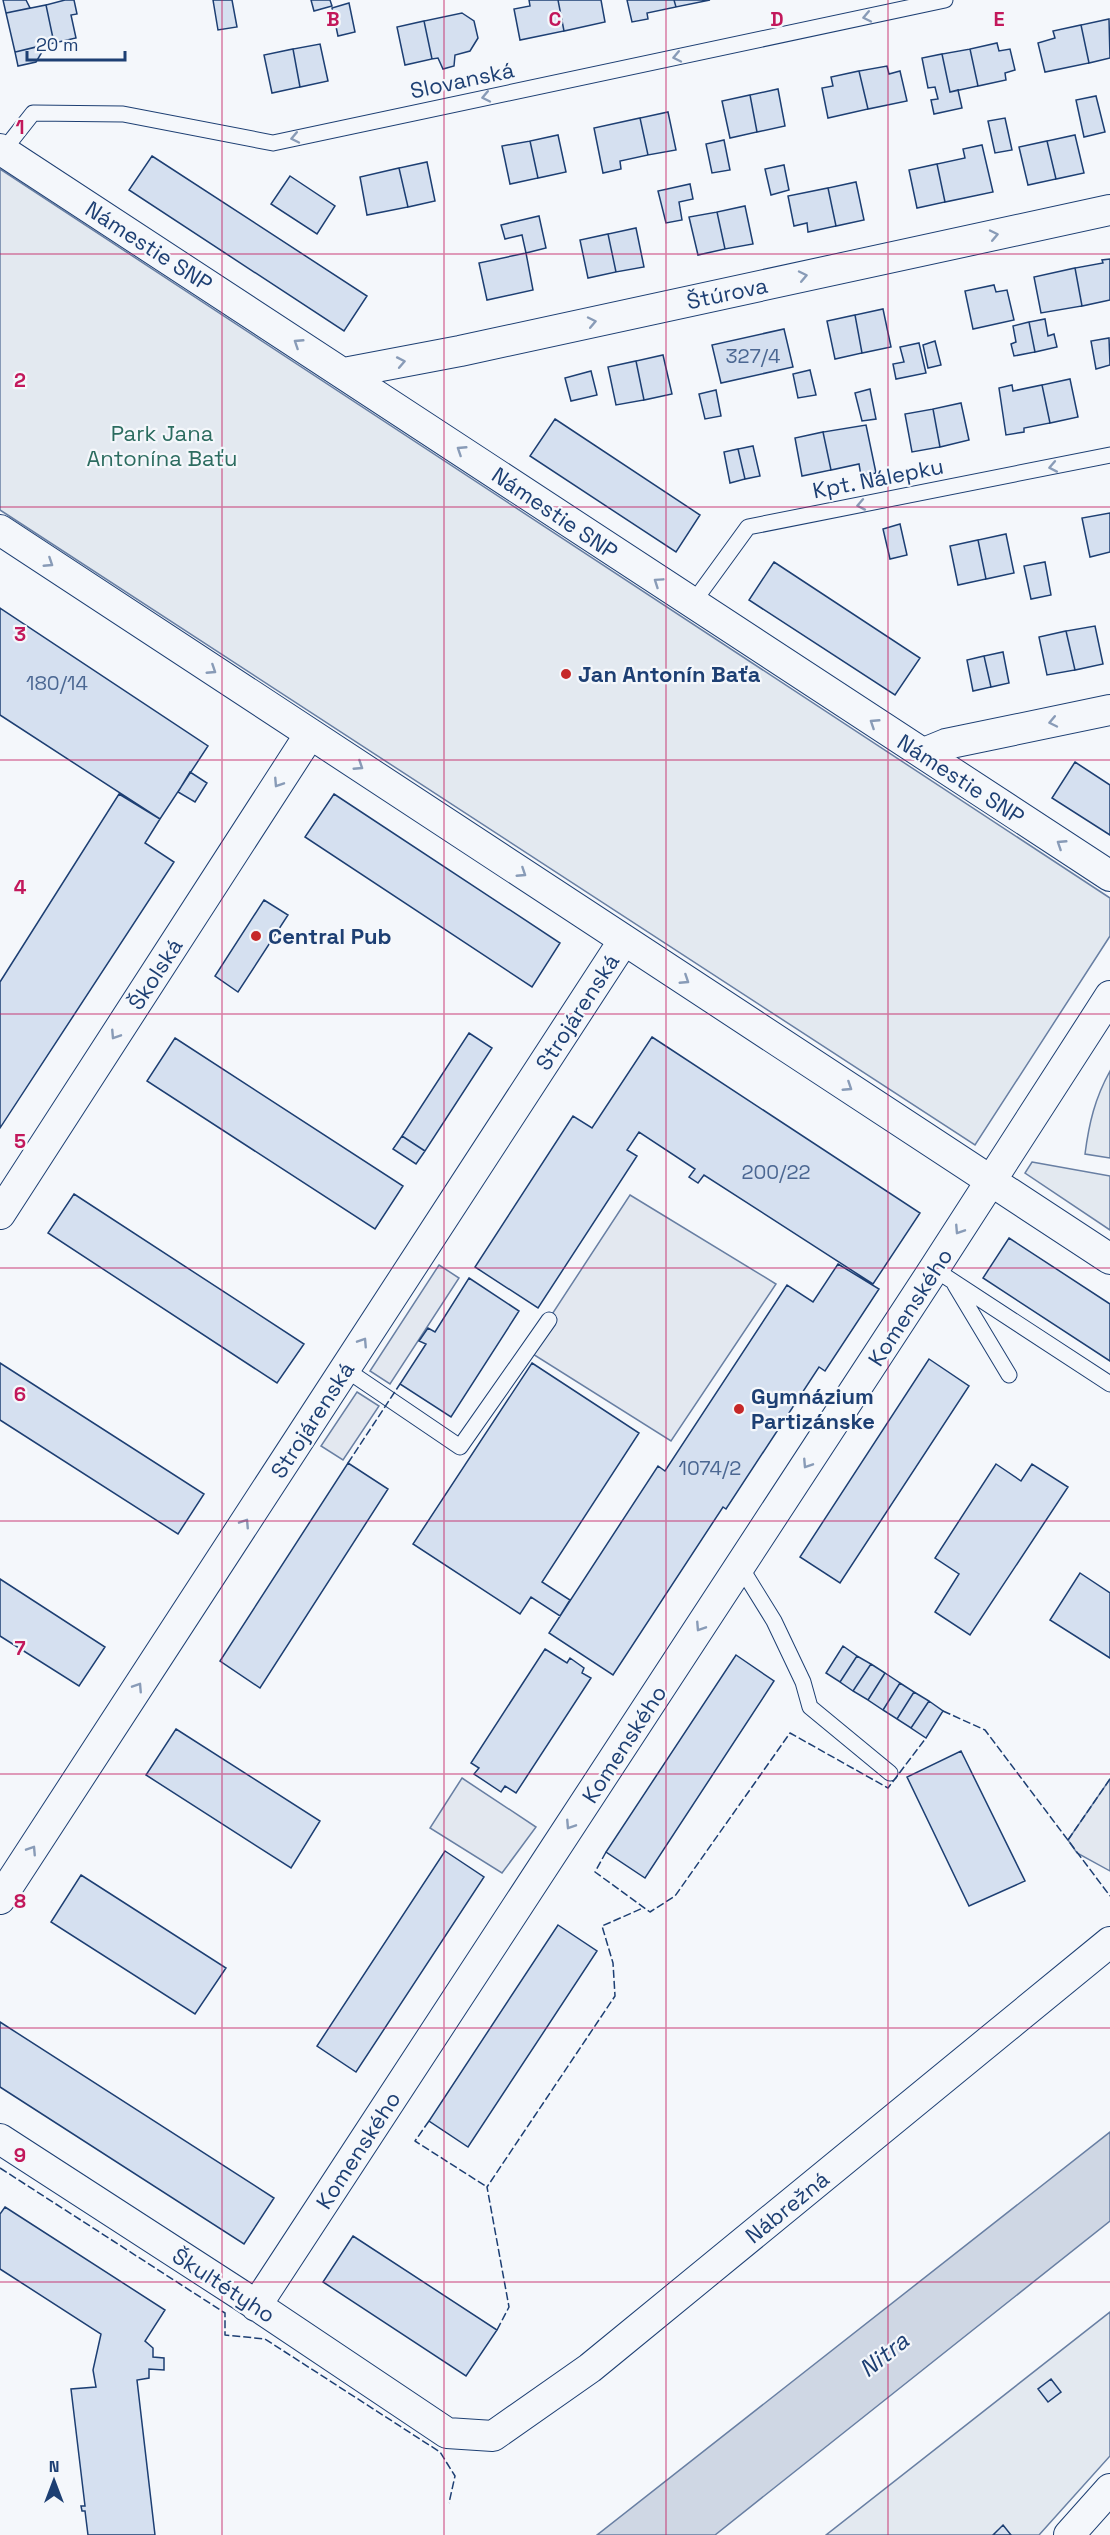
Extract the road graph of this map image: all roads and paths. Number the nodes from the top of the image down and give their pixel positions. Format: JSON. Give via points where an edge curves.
{"nodes":[{"id":1,"x":945,"y":0,"type":"edge"},
{"id":2,"x":2,"y":150,"type":"edge"},
{"id":3,"x":1110,"y":210,"type":"edge"},
{"id":4,"x":344,"y":374,"type":"junction"},
{"id":5,"x":1110,"y":455,"type":"edge"},
{"id":6,"x":0,"y":530,"type":"edge"},
{"id":7,"x":692,"y":604,"type":"junction"},
{"id":8,"x":1110,"y":710,"type":"edge"},
{"id":9,"x":310,"y":734,"type":"junction"},
{"id":10,"x":924,"y":753,"type":"junction"},
{"id":11,"x":1110,"y":876,"type":"edge"},
{"id":12,"x":624,"y":940,"type":"junction"},
{"id":13,"x":1110,"y":996,"type":"edge"},
{"id":14,"x":992,"y":1181,"type":"junction"},
{"id":15,"x":0,"y":1214,"type":"edge"},
{"id":16,"x":1110,"y":1259,"type":"edge"},
{"id":17,"x":943,"y":1275,"type":"junction"},
{"id":18,"x":549,"y":1320,"type":"dead end"},
{"id":19,"x":345,"y":1369,"type":"junction"},
{"id":20,"x":1009,"y":1375,"type":"dead end"},
{"id":21,"x":1110,"y":1384,"type":"edge"},
{"id":22,"x":740,"y":1566,"type":"junction"},
{"id":23,"x":890,"y":1773,"type":"dead end"},
{"id":24,"x":0,"y":1899,"type":"edge"},
{"id":25,"x":1110,"y":1942,"type":"edge"},
{"id":26,"x":0,"y":2139,"type":"edge"},
{"id":27,"x":256,"y":2306,"type":"junction"},
{"id":28,"x":447,"y":2433,"type":"joint"},
{"id":29,"x":1110,"y":2489,"type":"edge"},
{"id":30,"x":1069,"y":2535,"type":"edge"}],
"edges":[{"from":1,"to":2,"type":"lane","name":"Slovanská","one_way":true,"via":[[273,142],[123,114],[33,113]]},
{"from":4,"to":2,"type":"street","name":"Námestie SNP","one_way":true},
{"from":4,"to":3,"type":"street","name":"Štúrova","one_way":true},
{"from":7,"to":4,"type":"street","name":"Námestie SNP","one_way":true},
{"from":5,"to":7,"type":"lane","name":"Kpt. Nálepku","one_way":true,"via":[[748,527]]},
{"from":6,"to":9,"type":"street","one_way":true},
{"from":10,"to":7,"type":"street","name":"Námestie SNP","one_way":true},
{"from":8,"to":10,"type":"street","one_way":true,"via":[[946,744]]},
{"from":9,"to":12,"type":"street","one_way":true},
{"from":9,"to":15,"type":"street","name":"Školská","one_way":true},
{"from":11,"to":10,"type":"street","name":"Námestie SNP","one_way":true},
{"from":12,"to":14,"type":"street","one_way":true},
{"from":19,"to":12,"type":"street","name":"Strojárenská","one_way":true},
{"from":13,"to":14,"type":"street"},
{"from":14,"to":16,"type":"street"},
{"from":14,"to":17,"type":"street","name":"Komenského","one_way":true},
{"from":17,"to":20,"type":"lane"},
{"from":17,"to":21,"type":"lane"},
{"from":17,"to":22,"type":"street","name":"Komenského","one_way":true},
{"from":18,"to":19,"type":"lane","via":[[460,1447]]},
{"from":24,"to":19,"type":"street","name":"Strojárenská","one_way":true},
{"from":22,"to":23,"type":"lane","via":[[774,1621],[803,1682],[810,1707]]},
{"from":22,"to":27,"type":"street","name":"Komenského","one_way":true},
{"from":25,"to":28,"type":"street","name":"Nábrežná","via":[[590,2368],[493,2436]]},
{"from":26,"to":27,"type":"street","name":"Škultétyho"},
{"from":27,"to":28,"type":"street","name":"Škultétyho"},
{"from":29,"to":30,"type":"street"}]}
